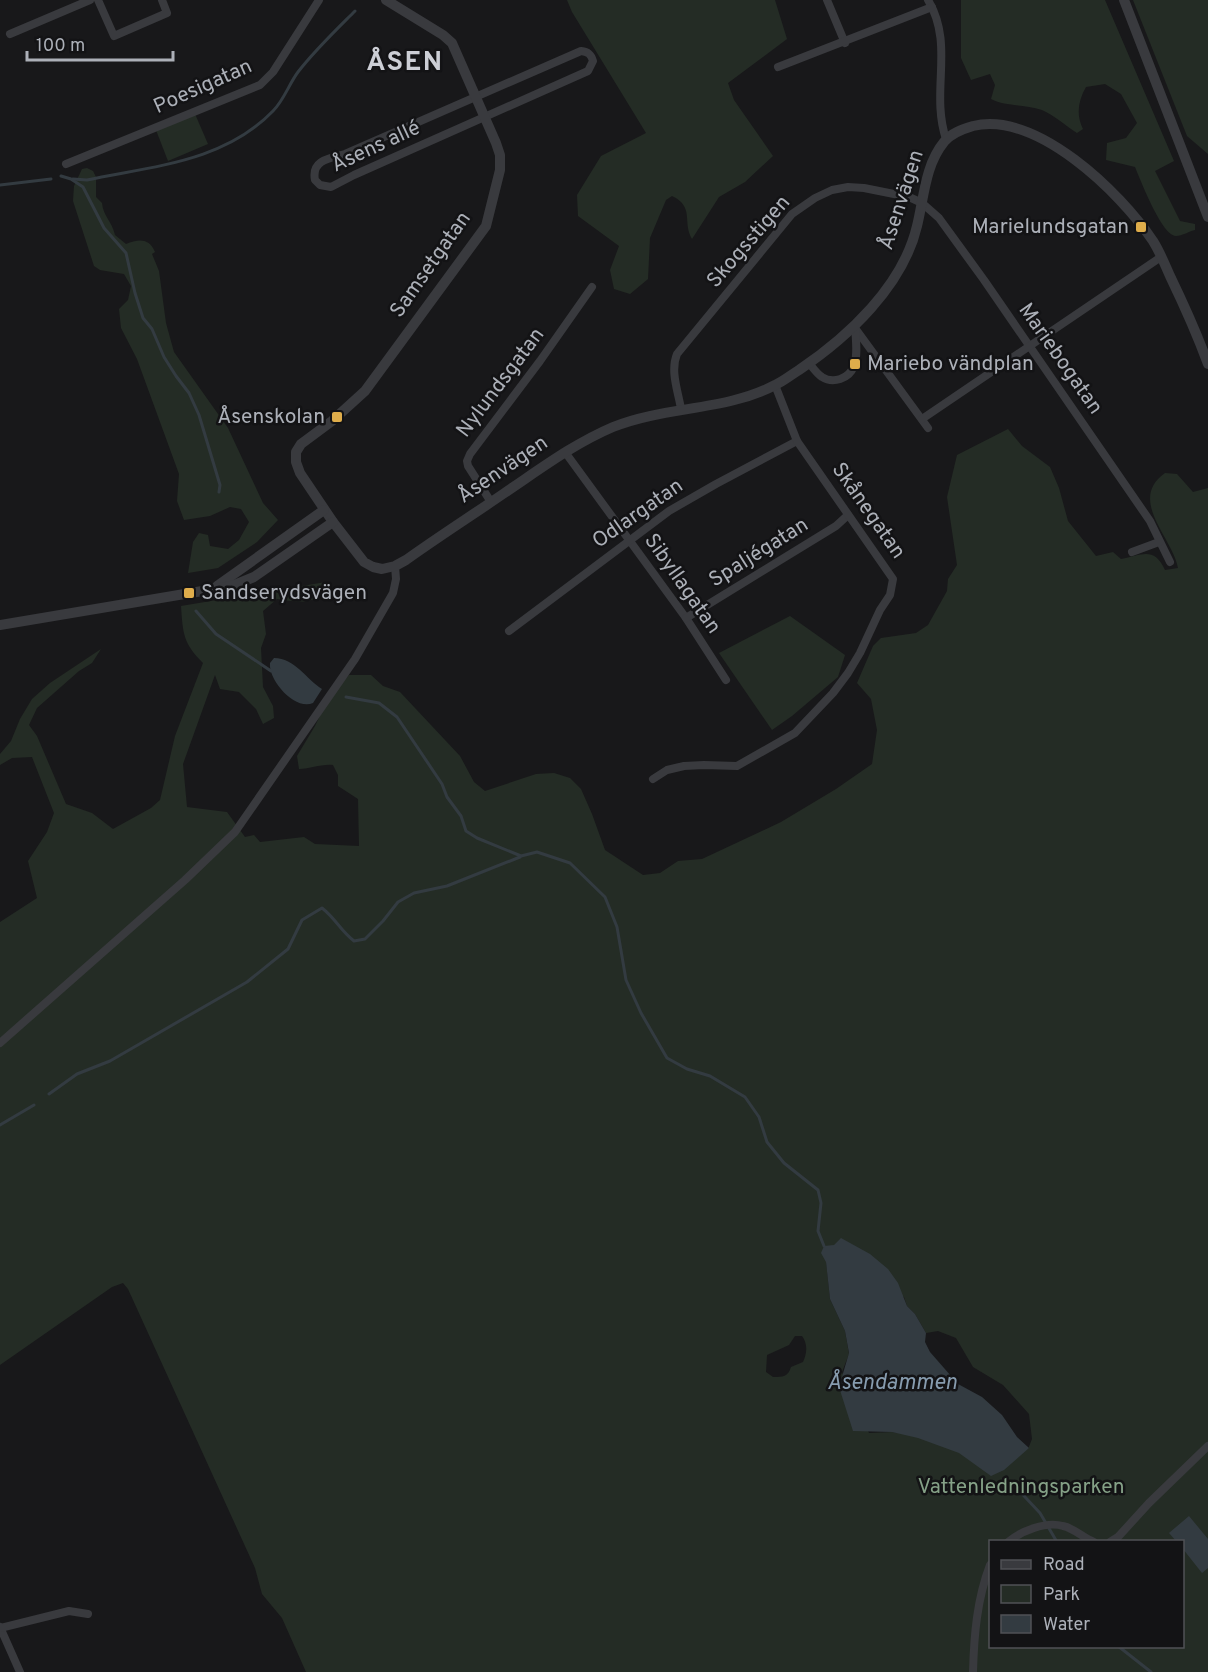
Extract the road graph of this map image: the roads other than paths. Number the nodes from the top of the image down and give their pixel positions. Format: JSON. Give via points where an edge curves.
{"nodes":[{"id":1,"x":90,"y":0,"type":"edge"},
{"id":2,"x":98,"y":0,"type":"edge"},
{"id":3,"x":162,"y":0,"type":"edge"},
{"id":4,"x":319,"y":0,"type":"edge"},
{"id":5,"x":386,"y":0,"type":"edge"},
{"id":6,"x":827,"y":0,"type":"edge"},
{"id":7,"x":1124,"y":0,"type":"edge"},
{"id":8,"x":930,"y":4,"type":"edge"},
{"id":9,"x":10,"y":34,"type":"dead end"},
{"id":10,"x":845,"y":43,"type":"junction"},
{"id":11,"x":778,"y":67,"type":"dead end"},
{"id":12,"x":476,"y":95,"type":"junction"},
{"id":13,"x":486,"y":117,"type":"junction"},
{"id":14,"x":946,"y":139,"type":"junction"},
{"id":15,"x":66,"y":164,"type":"dead end"},
{"id":16,"x":922,"y":203,"type":"junction"},
{"id":17,"x":1208,"y":218,"type":"edge"},
{"id":18,"x":1161,"y":257,"type":"junction"},
{"id":19,"x":592,"y":287,"type":"dead end"},
{"id":20,"x":855,"y":328,"type":"junction"},
{"id":21,"x":1029,"y":347,"type":"junction"},
{"id":22,"x":809,"y":363,"type":"junction"},
{"id":23,"x":1208,"y":364,"type":"edge"},
{"id":24,"x":775,"y":386,"type":"junction"},
{"id":25,"x":681,"y":409,"type":"junction"},
{"id":26,"x":922,"y":419,"type":"junction"},
{"id":27,"x":928,"y":428,"type":"dead end"},
{"id":28,"x":797,"y":441,"type":"junction"},
{"id":29,"x":565,"y":452,"type":"junction"},
{"id":30,"x":491,"y":502,"type":"junction"},
{"id":31,"x":324,"y":510,"type":"junction"},
{"id":32,"x":848,"y":515,"type":"junction"},
{"id":33,"x":333,"y":522,"type":"junction"},
{"id":34,"x":630,"y":541,"type":"junction"},
{"id":35,"x":1159,"y":542,"type":"junction"},
{"id":36,"x":1132,"y":552,"type":"dead end"},
{"id":37,"x":1170,"y":562,"type":"dead end"},
{"id":38,"x":395,"y":566,"type":"junction"},
{"id":39,"x":210,"y":589,"type":"junction"},
{"id":40,"x":686,"y":618,"type":"junction"},
{"id":41,"x":0,"y":625,"type":"edge"},
{"id":42,"x":508,"y":631,"type":"dead end"},
{"id":43,"x":726,"y":680,"type":"dead end"},
{"id":44,"x":653,"y":779,"type":"dead end"},
{"id":45,"x":0,"y":1043,"type":"edge"},
{"id":46,"x":1208,"y":1446,"type":"edge"},
{"id":47,"x":1010,"y":1540,"type":"edge"},
{"id":48,"x":1090,"y":1540,"type":"edge"},
{"id":49,"x":1113,"y":1540,"type":"edge"},
{"id":50,"x":989,"y":1568,"type":"edge"},
{"id":51,"x":88,"y":1614,"type":"dead end"},
{"id":52,"x":0,"y":1627,"type":"edge"},
{"id":53,"x":20,"y":1672,"type":"edge"},
{"id":54,"x":973,"y":1672,"type":"edge"}],
"edges":[{"from":1,"to":9,"type":"street"},
{"from":2,"to":3,"type":"street","via":[[114,36],[167,13]]},
{"from":4,"to":15,"type":"street","name":"Poesigatan","via":[[273,72],[260,85]]},
{"from":5,"to":12,"type":"street","name":"Samsetgatan","via":[[452,43]]},
{"from":6,"to":10,"type":"street"},
{"from":7,"to":17,"type":"street"},
{"from":8,"to":10,"type":"street"},
{"from":8,"to":14,"type":"street","via":[[941,34],[941,119]]},
{"from":10,"to":11,"type":"street"},
{"from":12,"to":13,"type":"street","name":"Samsetgatan"},
{"from":12,"to":13,"type":"street","name":"Åsens allé","via":[[577,52],[592,57],[588,71]]},
{"from":12,"to":13,"type":"street","name":"Åsens allé","via":[[319,162],[315,180],[331,187]]},
{"from":13,"to":31,"type":"street","name":"Samsetgatan","via":[[500,163],[486,226],[365,392],[296,452],[300,473]]},
{"from":14,"to":16,"type":"street","name":"Åsenvägen","via":[[937,152]]},
{"from":14,"to":18,"type":"street","name":"Åsenvägen","via":[[963,129],[985,124],[1018,128],[1041,138],[1083,166],[1113,194],[1153,241]]},
{"from":16,"to":20,"type":"street","name":"Åsenvägen","via":[[909,253]]},
{"from":16,"to":21,"type":"street","name":"Mariebogatan","via":[[939,218]]},
{"from":16,"to":25,"type":"street","name":"Skogsstigen","via":[[909,197],[848,187],[832,190],[802,205],[677,354],[674,374]]},
{"from":18,"to":21,"type":"street"},
{"from":18,"to":23,"type":"street","name":"Åsenvägen"},
{"from":19,"to":30,"type":"street","name":"Nylundsgatan","via":[[470,454],[468,466]]},
{"from":20,"to":22,"type":"street","name":"Åsenvägen"},
{"from":20,"to":22,"type":"street","via":[[855,364],[848,375],[829,380]]},
{"from":20,"to":26,"type":"street"},
{"from":21,"to":26,"type":"street"},
{"from":21,"to":35,"type":"street","name":"Mariebogatan","via":[[1150,521]]},
{"from":22,"to":24,"type":"street","name":"Åsenvägen"},
{"from":24,"to":25,"type":"street","name":"Åsenvägen","via":[[733,400]]},
{"from":24,"to":28,"type":"street","name":"Skånegatan"},
{"from":25,"to":29,"type":"street","name":"Åsenvägen","via":[[616,426]]},
{"from":26,"to":27,"type":"street"},
{"from":28,"to":32,"type":"street","name":"Skånegatan"},
{"from":28,"to":34,"type":"street","name":"Odlargatan","via":[[669,511]]},
{"from":29,"to":30,"type":"street","name":"Åsenvägen"},
{"from":29,"to":34,"type":"street","name":"Sibyllagatan"},
{"from":30,"to":38,"type":"street","name":"Åsenvägen"},
{"from":31,"to":33,"type":"street"},
{"from":31,"to":39,"type":"street"},
{"from":32,"to":40,"type":"street","name":"Spaljégatan"},
{"from":32,"to":44,"type":"street","name":"Skånegatan","via":[[893,579],[890,595],[838,687],[795,733],[736,766],[684,766]]},
{"from":33,"to":38,"type":"street","via":[[364,562],[382,569]]},
{"from":33,"to":39,"type":"street","via":[[254,577]]},
{"from":34,"to":40,"type":"street","name":"Sibyllagatan"},
{"from":34,"to":42,"type":"street","name":"Odlargatan"},
{"from":35,"to":36,"type":"street"},
{"from":35,"to":37,"type":"street","name":"Mariebogatan"},
{"from":38,"to":45,"type":"street","via":[[393,593],[367,639],[235,832]]},
{"from":39,"to":41,"type":"street"},
{"from":40,"to":43,"type":"street","name":"Sibyllagatan"},
{"from":46,"to":49,"type":"street"},
{"from":47,"to":48,"type":"street","via":[[1018,1534],[1057,1525]]},
{"from":50,"to":54,"type":"street","via":[[975,1628]]},
{"from":51,"to":52,"type":"street","via":[[69,1611]]},
{"from":52,"to":53,"type":"street"}]}
